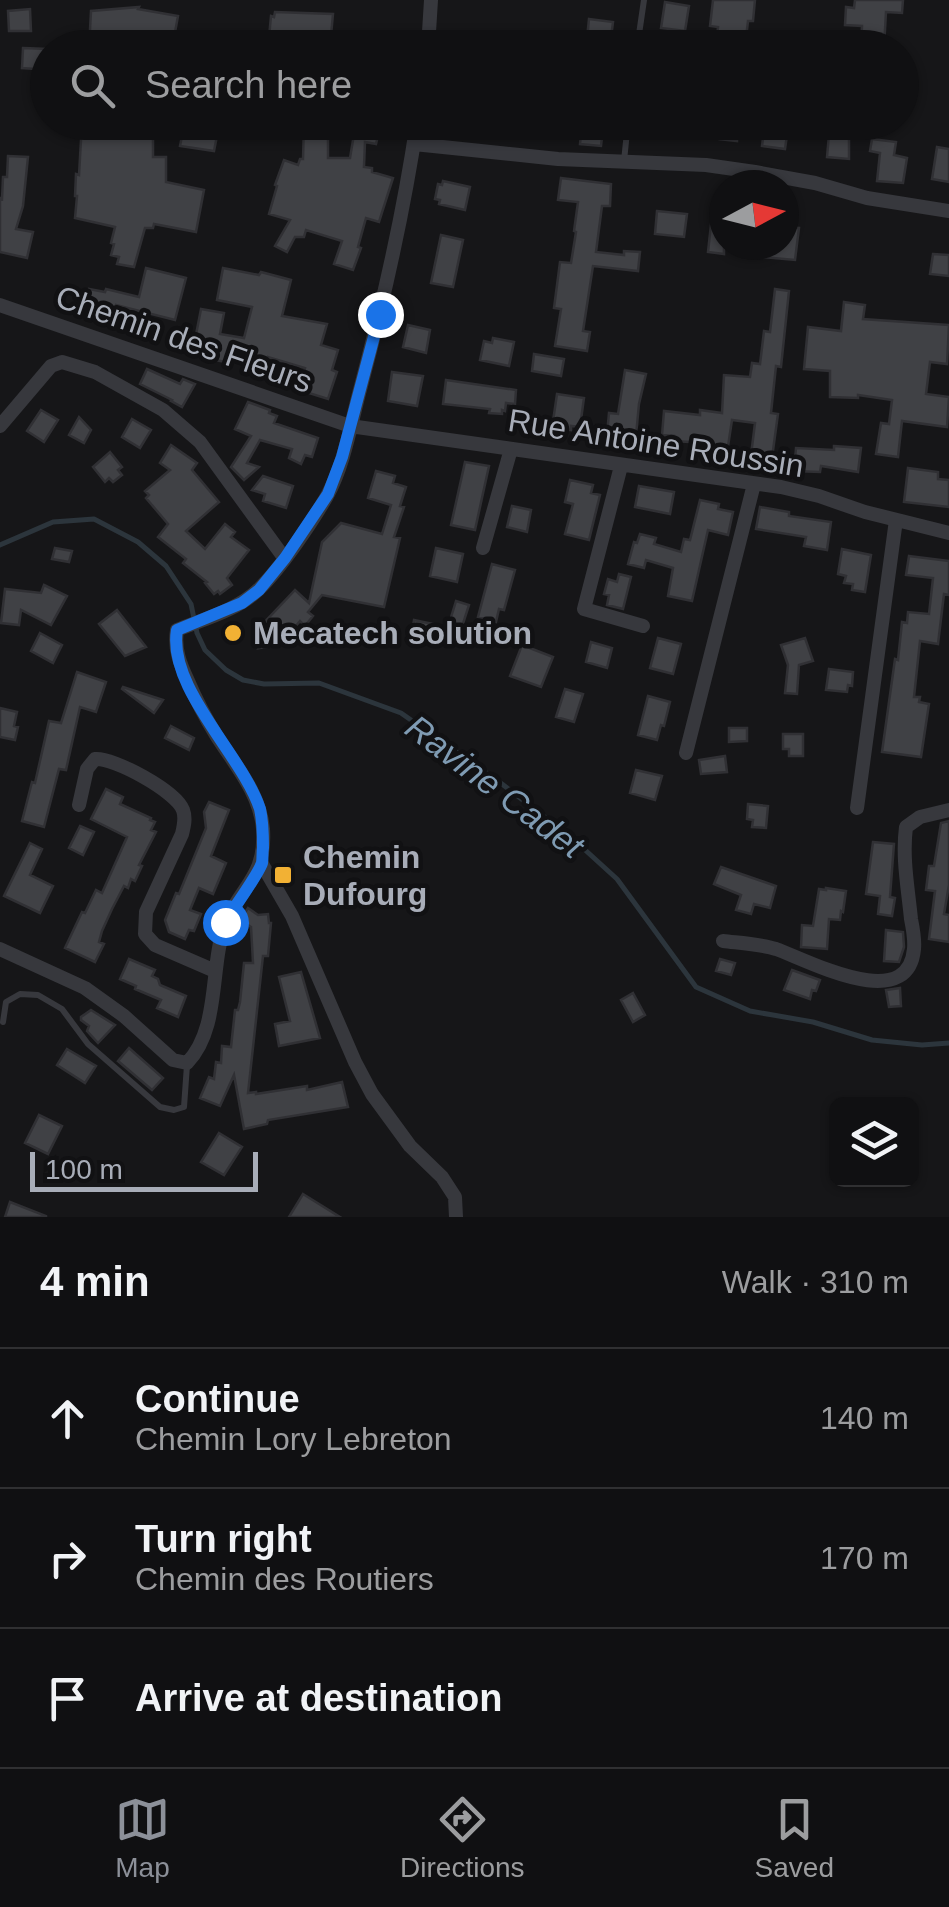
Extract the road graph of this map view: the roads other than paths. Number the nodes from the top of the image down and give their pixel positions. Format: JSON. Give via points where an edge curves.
{"nodes":[{"id":1,"x":431,"y":0,"type":"edge"},
{"id":2,"x":644,"y":0,"type":"edge"},
{"id":3,"x":429,"y":30,"type":"edge"},
{"id":4,"x":640,"y":30,"type":"edge"},
{"id":5,"x":415,"y":140,"type":"edge"},
{"id":6,"x":626,"y":140,"type":"edge"},
{"id":7,"x":414,"y":144,"type":"junction"},
{"id":8,"x":624,"y":161,"type":"junction"},
{"id":9,"x":949,"y":211,"type":"edge"},
{"id":10,"x":0,"y":305,"type":"edge"},
{"id":11,"x":0,"y":426,"type":"edge"},
{"id":12,"x":350,"y":426,"type":"junction"},
{"id":13,"x":512,"y":449,"type":"junction"},
{"id":14,"x":622,"y":466,"type":"junction"},
{"id":15,"x":754,"y":484,"type":"junction"},
{"id":16,"x":896,"y":520,"type":"junction"},
{"id":17,"x":949,"y":533,"type":"edge"},
{"id":18,"x":482,"y":548,"type":"dead end"},
{"id":19,"x":285,"y":558,"type":"junction"},
{"id":20,"x":643,"y":626,"type":"dead end"},
{"id":21,"x":686,"y":753,"type":"dead end"},
{"id":22,"x":78,"y":805,"type":"dead end"},
{"id":23,"x":857,"y":808,"type":"dead end"},
{"id":24,"x":949,"y":810,"type":"edge"},
{"id":25,"x":262,"y":864,"type":"junction"},
{"id":26,"x":723,"y":941,"type":"dead end"},
{"id":27,"x":0,"y":949,"type":"edge"},
{"id":28,"x":215,"y":971,"type":"junction"},
{"id":29,"x":2,"y":1022,"type":"dead end"},
{"id":30,"x":188,"y":1063,"type":"junction"},
{"id":31,"x":456,"y":1217,"type":"edge"}],
"edges":[{"from":1,"to":3,"type":"street"},
{"from":2,"to":4,"type":"lane"},
{"from":5,"to":7,"type":"street"},
{"from":6,"to":8,"type":"lane"},
{"from":7,"to":8,"type":"street"},
{"from":7,"to":12,"type":"street"},
{"from":8,"to":9,"type":"street","via":[[755,172]]},
{"from":10,"to":12,"type":"street","name":"Chemin des Fleurs"},
{"from":11,"to":19,"type":"street","via":[[51,366],[62,362],[96,372],[163,410],[200,442]]},
{"from":12,"to":13,"type":"street","name":"Rue Antoine Roussin"},
{"from":12,"to":19,"type":"street","via":[[328,494]]},
{"from":13,"to":14,"type":"street","name":"Rue Antoine Roussin"},
{"from":13,"to":18,"type":"street"},
{"from":14,"to":15,"type":"street","name":"Rue Antoine Roussin"},
{"from":14,"to":20,"type":"street","via":[[584,609]]},
{"from":15,"to":16,"type":"street","name":"Rue Antoine Roussin"},
{"from":15,"to":21,"type":"street"},
{"from":16,"to":17,"type":"street","name":"Rue Antoine Roussin"},
{"from":16,"to":23,"type":"street"},
{"from":19,"to":25,"type":"street","via":[[242,603],[176,637],[200,708],[254,794]]},
{"from":22,"to":28,"type":"street","via":[[87,769],[94,759],[106,758],[178,800],[185,822],[146,912],[145,934],[155,945]]},
{"from":24,"to":26,"type":"street","via":[[906,827],[915,948],[910,966],[892,980],[870,981],[774,948]]},
{"from":25,"to":28,"type":"street","via":[[225,922]]},
{"from":25,"to":31,"type":"street","via":[[372,1094],[442,1177],[454,1196]]},
{"from":27,"to":30,"type":"street","via":[[85,988],[172,1060]]},
{"from":28,"to":30,"type":"street","via":[[200,1050]]},
{"from":29,"to":30,"type":"lane","via":[[6,1002],[38,995],[62,1009],[88,1044],[160,1107],[184,1107]]}]}
